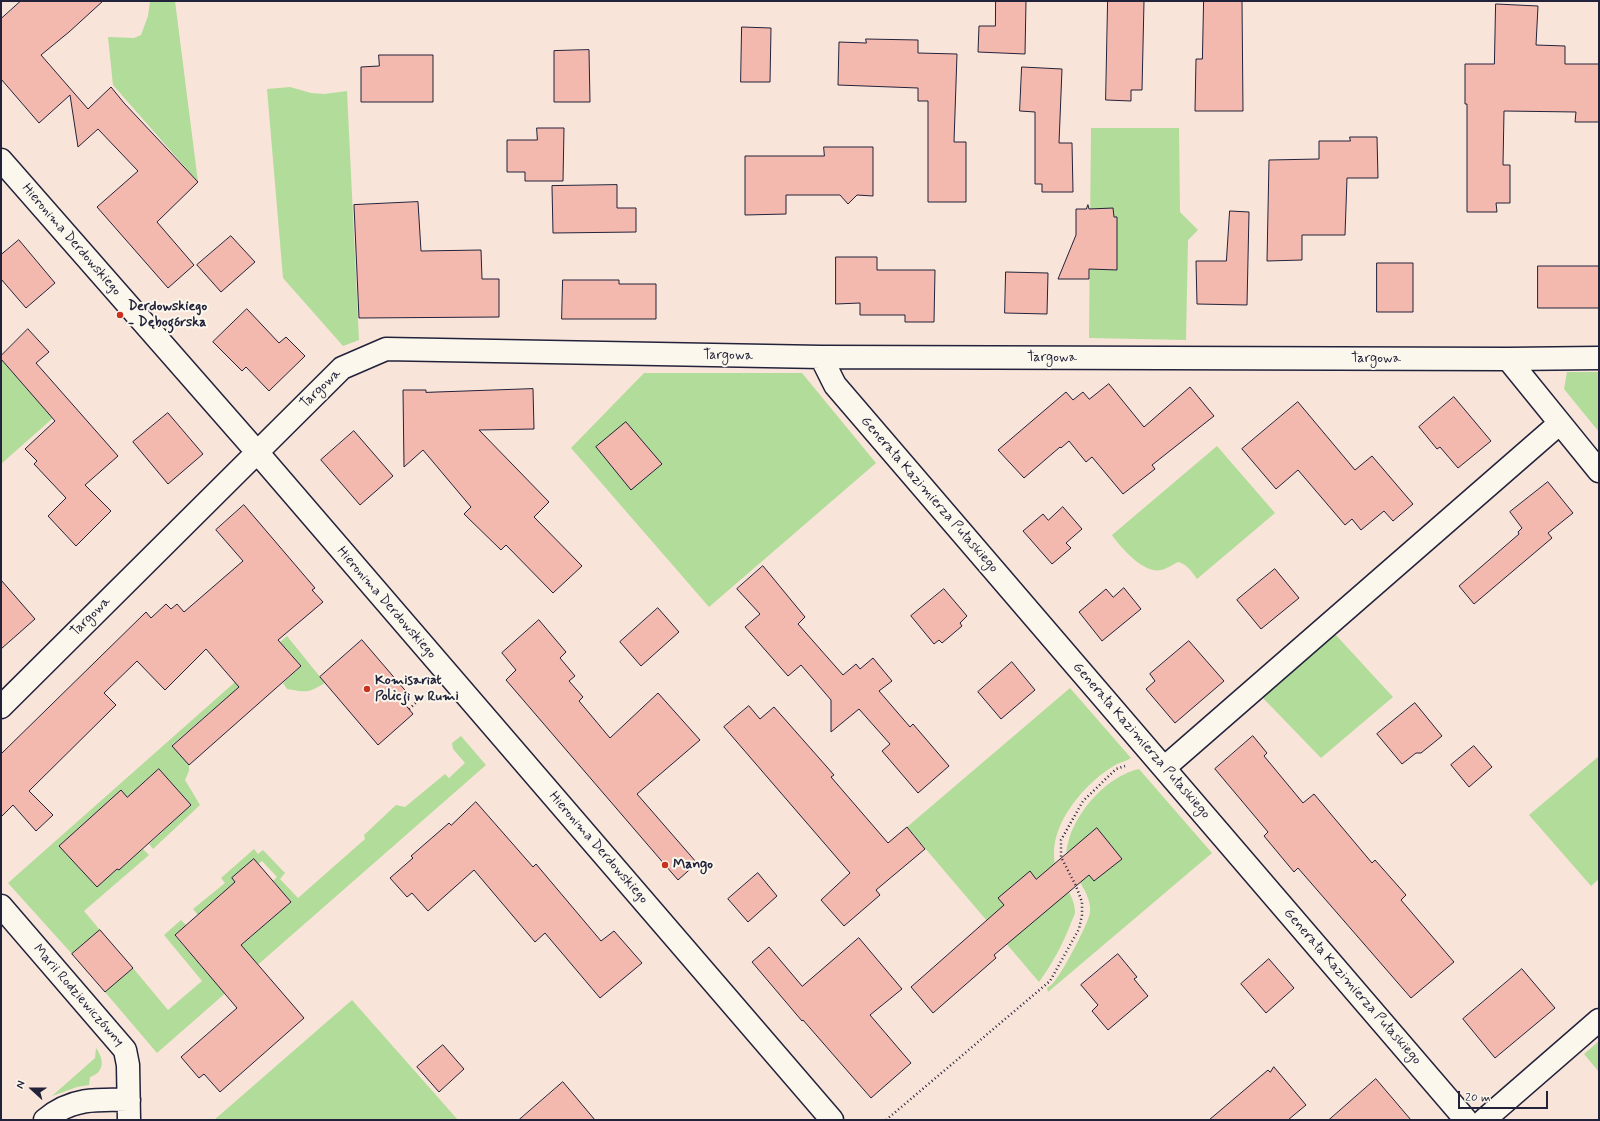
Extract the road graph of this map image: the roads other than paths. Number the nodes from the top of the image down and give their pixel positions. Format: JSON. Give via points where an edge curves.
{"nodes":[{"id":1,"x":1,"y":160,"type":"edge"},
{"id":2,"x":821,"y":357,"type":"junction"},
{"id":3,"x":1599,"y":358,"type":"edge"},
{"id":4,"x":1508,"y":359,"type":"junction"},
{"id":5,"x":1560,"y":423,"type":"junction"},
{"id":6,"x":257,"y":452,"type":"junction"},
{"id":7,"x":1599,"y":471,"type":"edge"},
{"id":8,"x":1,"y":707,"type":"edge"},
{"id":9,"x":1164,"y":768,"type":"junction"},
{"id":10,"x":1,"y":906,"type":"edge"},
{"id":11,"x":1599,"y":1020,"type":"edge"},
{"id":12,"x":129,"y":1110,"type":"edge"},
{"id":13,"x":45,"y":1120,"type":"edge"},
{"id":14,"x":832,"y":1120,"type":"edge"},
{"id":15,"x":1466,"y":1120,"type":"edge"},
{"id":16,"x":1484,"y":1120,"type":"edge"}],
"edges":[{"from":1,"to":6,"type":"street","name":"Hieronima Derdowskiego"},
{"from":2,"to":4,"type":"street","name":"Targowa"},
{"from":2,"to":6,"type":"street","name":"Targowa","via":[[386,350],[342,368]]},
{"from":2,"to":9,"type":"street","name":"Generała Kazimierza Pułaskiego","via":[[835,386]]},
{"from":3,"to":4,"type":"street","name":"Targowa"},
{"from":4,"to":5,"type":"street"},
{"from":5,"to":7,"type":"street"},
{"from":5,"to":9,"type":"street"},
{"from":6,"to":8,"type":"street","name":"Targowa"},
{"from":6,"to":14,"type":"street","name":"Hieronima Derdowskiego"},
{"from":9,"to":15,"type":"street","name":"Generała Kazimierza Pułaskiego"},
{"from":10,"to":12,"type":"street","name":"Marii Rodziewiczówny","via":[[125,1050]]},
{"from":11,"to":16,"type":"street"},
{"from":12,"to":13,"type":"street","via":[[101,1099],[79,1101],[56,1111]]}]}
